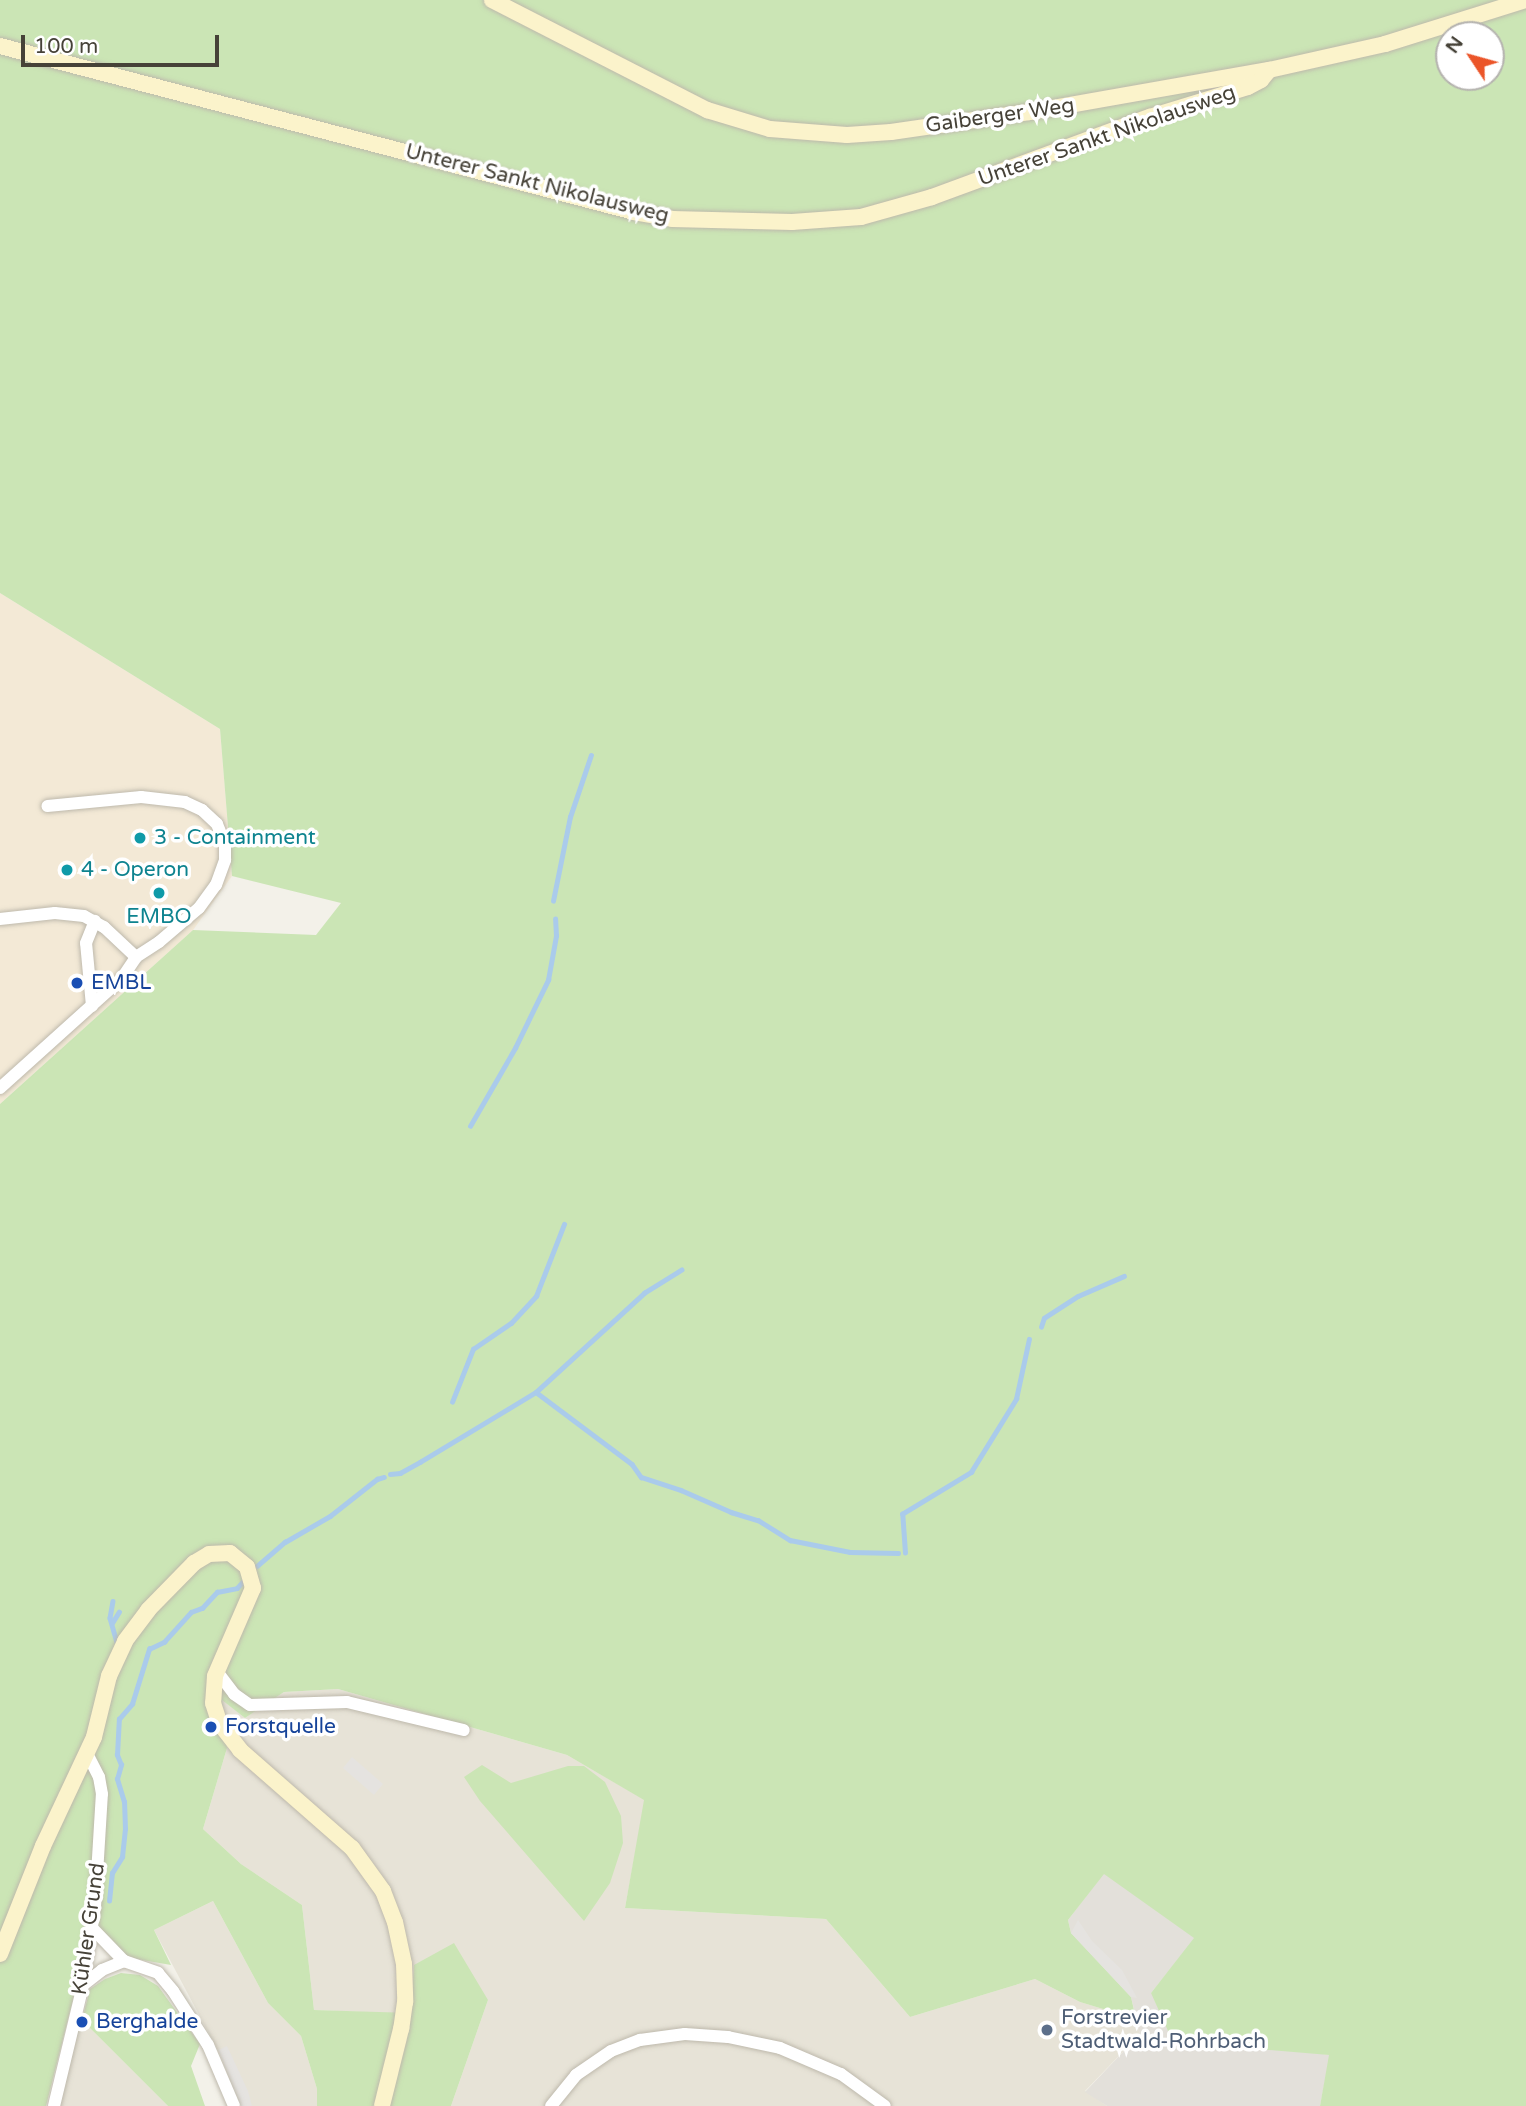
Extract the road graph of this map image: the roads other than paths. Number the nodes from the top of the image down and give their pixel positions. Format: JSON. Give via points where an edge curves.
{"nodes":[{"id":1,"x":492,"y":0,"type":"edge"},
{"id":2,"x":1525,"y":0,"type":"edge"},
{"id":3,"x":0,"y":46,"type":"edge"},
{"id":4,"x":1269,"y":70,"type":"junction"},
{"id":5,"x":47,"y":806,"type":"dead end"},
{"id":6,"x":0,"y":919,"type":"edge"},
{"id":7,"x":96,"y":921,"type":"junction"},
{"id":8,"x":136,"y":957,"type":"junction"},
{"id":9,"x":92,"y":1006,"type":"junction"},
{"id":10,"x":0,"y":1088,"type":"edge"},
{"id":11,"x":216,"y":1670,"type":"junction"},
{"id":12,"x":464,"y":1730,"type":"dead end"},
{"id":13,"x":87,"y":1753,"type":"junction"},
{"id":14,"x":93,"y":1929,"type":"junction"},
{"id":15,"x":0,"y":1954,"type":"edge"},
{"id":16,"x":124,"y":1961,"type":"junction"},
{"id":17,"x":83,"y":1985,"type":"junction"},
{"id":18,"x":54,"y":2106,"type":"edge"},
{"id":19,"x":234,"y":2106,"type":"edge"},
{"id":20,"x":382,"y":2106,"type":"edge"},
{"id":21,"x":551,"y":2106,"type":"edge"},
{"id":22,"x":886,"y":2106,"type":"edge"}],
"edges":[{"from":1,"to":4,"type":"street","name":"Gaiberger Weg","via":[[707,110],[770,129],[810,134],[929,127]]},
{"from":2,"to":4,"type":"street","name":"Gaiberger Weg","via":[[1385,44]]},
{"from":3,"to":4,"type":"street","name":"Unterer Sankt Nikolausweg","via":[[634,212],[672,219],[792,222],[861,217],[932,197],[1150,117],[1248,87]]},
{"from":5,"to":8,"type":"street","via":[[164,797],[197,806],[217,824],[226,853],[216,885],[173,932]]},
{"from":6,"to":7,"type":"street","via":[[71,913]]},
{"from":7,"to":8,"type":"street"},
{"from":7,"to":9,"type":"street","via":[[86,943]]},
{"from":8,"to":9,"type":"street","via":[[122,978]]},
{"from":9,"to":10,"type":"street"},
{"from":11,"to":12,"type":"street","via":[[234,1694],[250,1705],[347,1702]]},
{"from":11,"to":13,"type":"street","via":[[253,1587],[244,1562],[224,1552],[194,1563],[129,1634],[112,1669]]},
{"from":11,"to":20,"type":"street","via":[[214,1703],[226,1732],[240,1750],[352,1848],[383,1891],[391,1911],[404,1964],[405,2002]]},
{"from":13,"to":14,"type":"street","name":"Kühler Grund","via":[[102,1794]]},
{"from":13,"to":15,"type":"street"},
{"from":14,"to":16,"type":"street"},
{"from":14,"to":17,"type":"street","name":"Kühler Grund"},
{"from":16,"to":17,"type":"street"},
{"from":16,"to":19,"type":"street","via":[[155,1971],[173,1991],[208,2045]]},
{"from":17,"to":18,"type":"street","name":"Kühler Grund"},
{"from":21,"to":22,"type":"street","via":[[576,2075],[614,2049],[652,2037],[685,2034],[780,2048],[841,2074]]}]}
